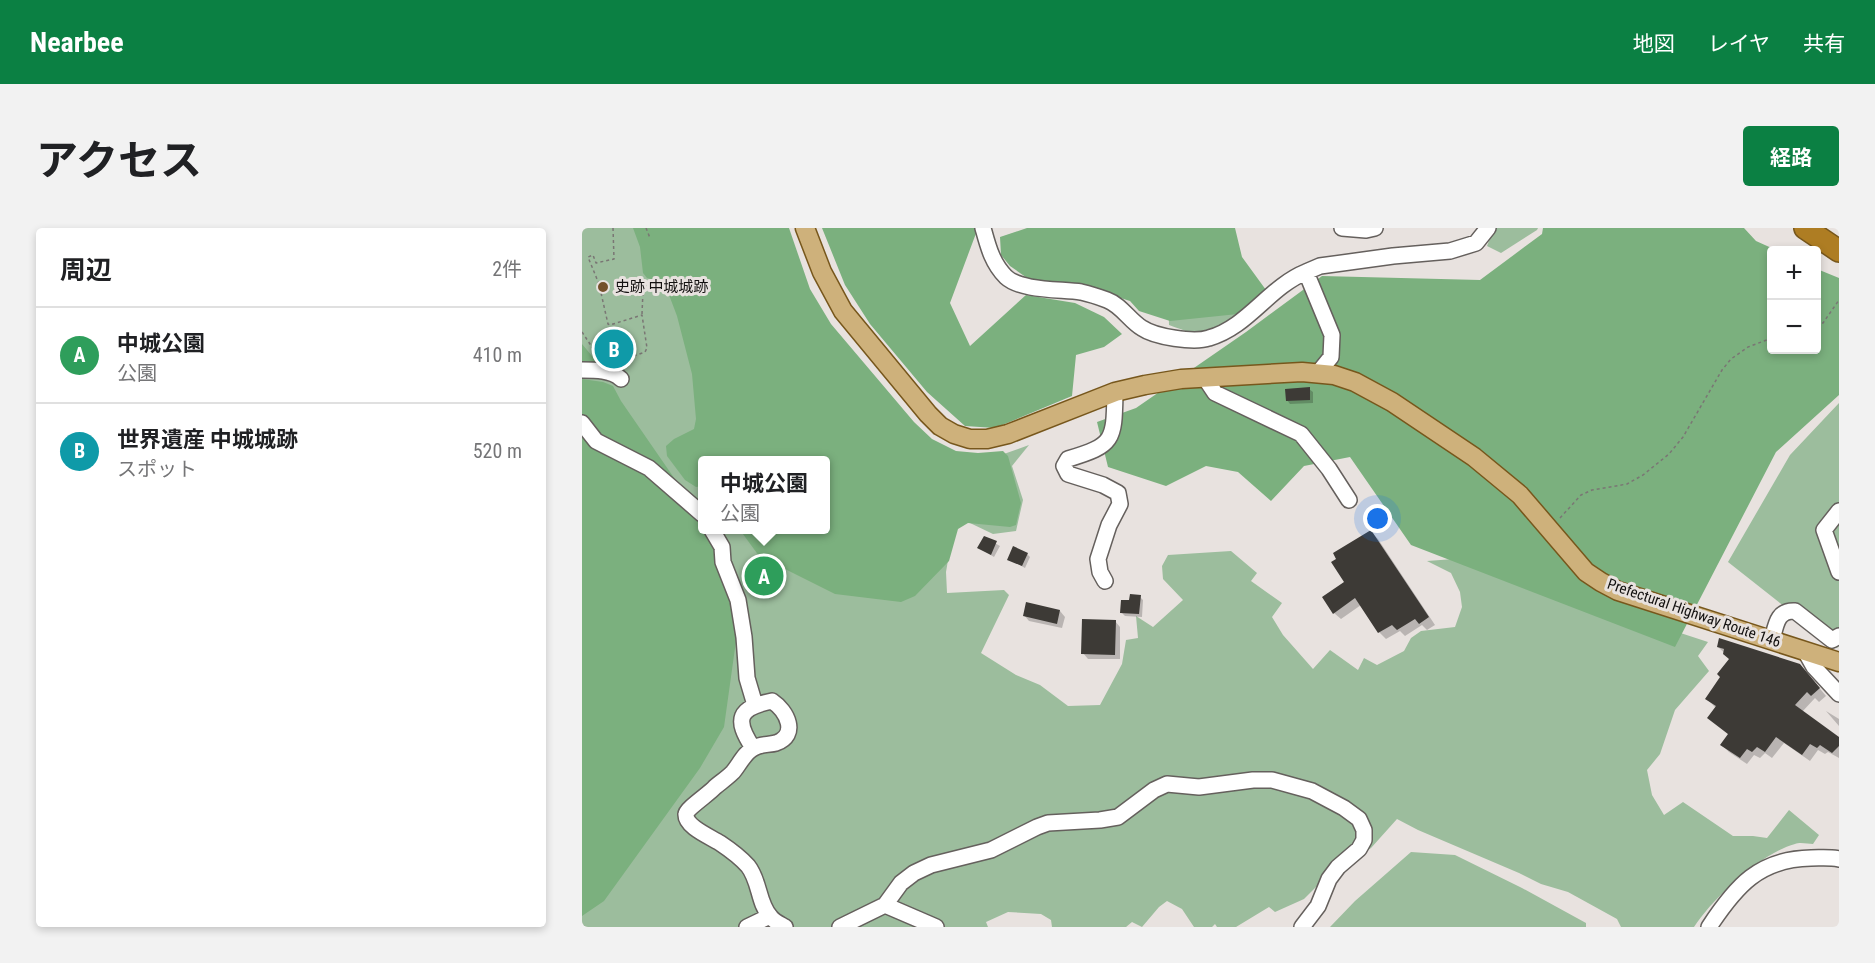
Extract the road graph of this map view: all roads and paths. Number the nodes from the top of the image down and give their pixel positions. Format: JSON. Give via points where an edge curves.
{"nodes":[{"id":1,"x":613,"y":228,"type":"edge"},
{"id":2,"x":648,"y":228,"type":"edge"},
{"id":3,"x":805,"y":228,"type":"edge"},
{"id":4,"x":983,"y":228,"type":"edge"},
{"id":5,"x":1342,"y":228,"type":"edge"},
{"id":6,"x":1375,"y":228,"type":"edge"},
{"id":7,"x":1488,"y":228,"type":"edge"},
{"id":8,"x":1805,"y":228,"type":"edge"},
{"id":9,"x":650,"y":238,"type":"dead end"},
{"id":10,"x":1839,"y":251,"type":"edge"},
{"id":11,"x":1306,"y":272,"type":"junction"},
{"id":12,"x":643,"y":291,"type":"dead end"},
{"id":13,"x":1839,"y":300,"type":"edge"},
{"id":14,"x":642,"y":315,"type":"junction"},
{"id":15,"x":1821,"y":323,"type":"edge"},
{"id":16,"x":582,"y":332,"type":"edge"},
{"id":17,"x":1767,"y":340,"type":"edge"},
{"id":18,"x":600,"y":358,"type":"dead end"},
{"id":19,"x":625,"y":358,"type":"dead end"},
{"id":20,"x":582,"y":370,"type":"edge"},
{"id":21,"x":1318,"y":373,"type":"junction"},
{"id":22,"x":1205,"y":378,"type":"junction"},
{"id":23,"x":621,"y":379,"type":"dead end"},
{"id":24,"x":1115,"y":392,"type":"junction"},
{"id":25,"x":582,"y":423,"type":"edge"},
{"id":26,"x":1349,"y":500,"type":"dead end"},
{"id":27,"x":698,"y":509,"type":"edge"},
{"id":28,"x":1839,"y":511,"type":"edge"},
{"id":29,"x":1550,"y":528,"type":"junction"},
{"id":30,"x":714,"y":534,"type":"edge"},
{"id":31,"x":1839,"y":572,"type":"edge"},
{"id":32,"x":1105,"y":581,"type":"dead end"},
{"id":33,"x":1839,"y":636,"type":"edge"},
{"id":34,"x":1772,"y":640,"type":"junction"},
{"id":35,"x":1805,"y":651,"type":"junction"},
{"id":36,"x":1839,"y":662,"type":"edge"},
{"id":37,"x":1839,"y":694,"type":"edge"},
{"id":38,"x":754,"y":705,"type":"junction"},
{"id":39,"x":753,"y":748,"type":"junction"},
{"id":40,"x":1839,"y":859,"type":"edge"},
{"id":41,"x":885,"y":905,"type":"junction"},
{"id":42,"x":770,"y":916,"type":"junction"},
{"id":43,"x":747,"y":927,"type":"edge"},
{"id":44,"x":785,"y":927,"type":"edge"},
{"id":45,"x":840,"y":927,"type":"edge"},
{"id":46,"x":936,"y":927,"type":"edge"},
{"id":47,"x":1302,"y":927,"type":"edge"},
{"id":48,"x":1710,"y":927,"type":"edge"}],
"edges":[{"from":1,"to":14,"type":"path","via":[[614,259],[596,263],[593,255],[588,257],[608,324]]},
{"from":2,"to":9,"type":"path"},
{"from":3,"to":24,"type":"main road","name":"Prefectural Highway Route 146","via":[[843,311],[928,414],[954,434],[970,439],[1008,434]]},
{"from":4,"to":11,"type":"street","via":[[992,259],[1007,278],[1023,285],[1083,292],[1111,301],[1144,329],[1177,339],[1209,338],[1237,325],[1292,277]]},
{"from":5,"to":6,"type":"street"},
{"from":7,"to":11,"type":"street","via":[[1476,243],[1450,251],[1320,266]]},
{"from":8,"to":10,"type":"highway"},
{"from":11,"to":21,"type":"street","via":[[1332,335],[1331,357]]},
{"from":12,"to":14,"type":"path"},
{"from":13,"to":15,"type":"path"},
{"from":14,"to":19,"type":"path","via":[[647,348]]},
{"from":16,"to":18,"type":"path"},
{"from":17,"to":29,"type":"path","via":[[1731,359],[1669,454],[1627,484],[1581,495]]},
{"from":20,"to":23,"type":"street","via":[[616,374]]},
{"from":21,"to":22,"type":"main road","name":"Prefectural Highway Route 146"},
{"from":21,"to":29,"type":"main road","name":"Prefectural Highway Route 146","via":[[1355,382],[1437,431],[1520,495]]},
{"from":22,"to":24,"type":"main road","name":"Prefectural Highway Route 146"},
{"from":22,"to":26,"type":"street","via":[[1215,393],[1301,434]]},
{"from":24,"to":32,"type":"street","via":[[1114,428],[1109,438],[1100,448],[1068,459],[1064,466],[1068,474],[1103,484],[1118,494],[1120,504],[1098,559]]},
{"from":25,"to":27,"type":"street","via":[[596,441],[649,468]]},
{"from":28,"to":31,"type":"street","via":[[1824,530]]},
{"from":29,"to":34,"type":"main road","name":"Prefectural Highway Route 146","via":[[1587,572],[1618,591]]},
{"from":30,"to":38,"type":"street","via":[[738,600]]},
{"from":33,"to":34,"type":"street","via":[[1832,640],[1795,612],[1788,611],[1778,619]]},
{"from":34,"to":35,"type":"main road","name":"Prefectural Highway Route 146"},
{"from":35,"to":36,"type":"main road","name":"Prefectural Highway Route 146"},
{"from":35,"to":37,"type":"street"},
{"from":38,"to":39,"type":"street","via":[[745,711],[742,722]]},
{"from":38,"to":39,"type":"street","via":[[772,701],[788,716],[790,727],[778,742]]},
{"from":39,"to":42,"type":"street","via":[[733,772],[688,808],[686,814],[697,830],[718,841],[749,867]]},
{"from":40,"to":48,"type":"street","via":[[1794,858],[1769,865],[1749,878]]},
{"from":41,"to":45,"type":"street"},
{"from":41,"to":46,"type":"street"},
{"from":41,"to":47,"type":"street","via":[[901,883],[931,865],[991,850],[1048,823],[1118,817],[1160,786],[1199,787],[1272,780],[1312,791],[1344,807],[1359,819],[1364,830],[1359,849],[1329,879],[1318,906]]},
{"from":42,"to":43,"type":"street"},
{"from":42,"to":44,"type":"street"}]}
